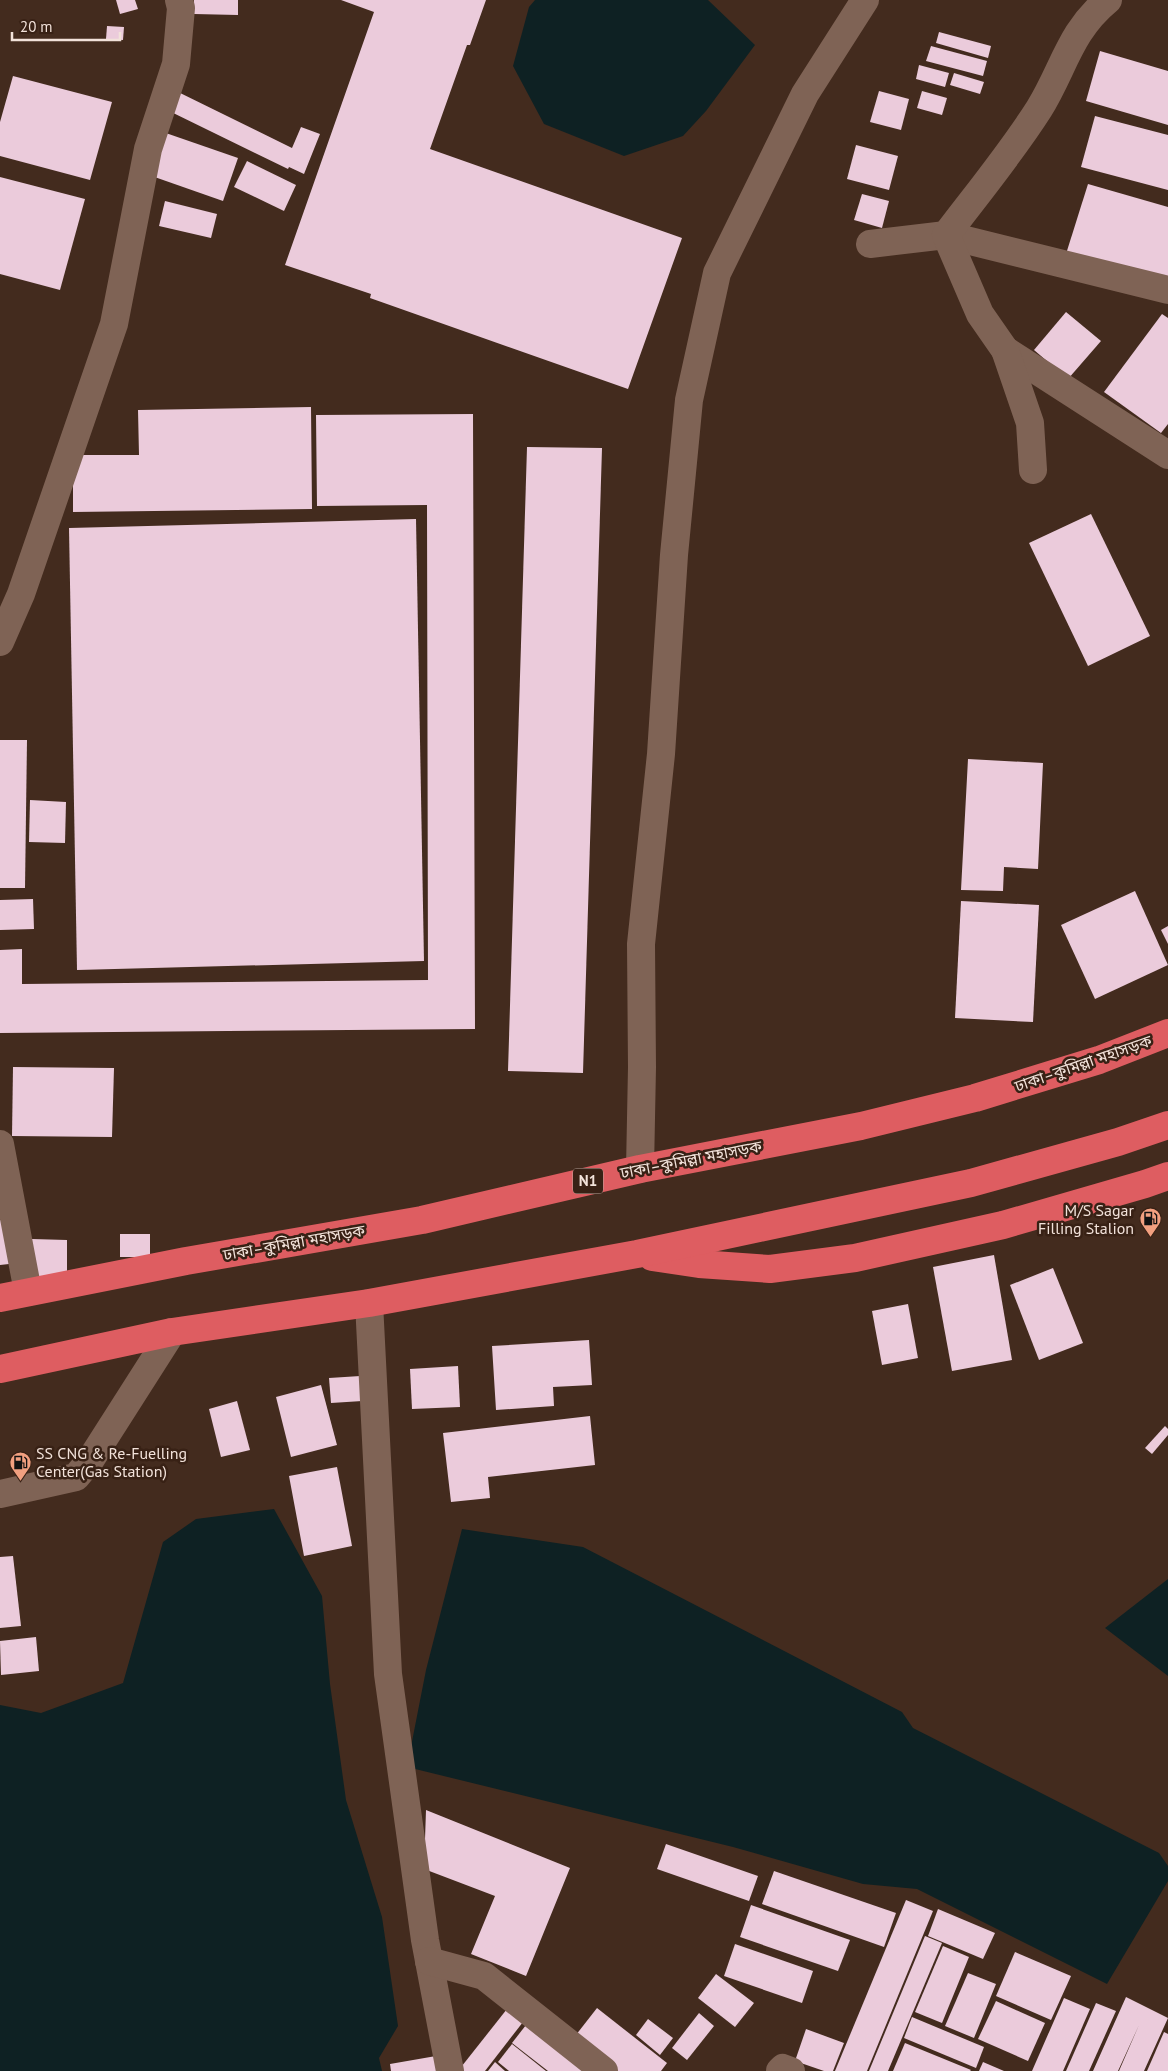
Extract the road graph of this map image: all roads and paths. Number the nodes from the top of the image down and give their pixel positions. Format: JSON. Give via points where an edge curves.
{"nodes":[{"id":1,"x":179,"y":0,"type":"edge"},
{"id":2,"x":865,"y":0,"type":"edge"},
{"id":3,"x":1108,"y":0,"type":"edge"},
{"id":4,"x":946,"y":235,"type":"junction"},
{"id":5,"x":870,"y":244,"type":"dead end"},
{"id":6,"x":1168,"y":290,"type":"edge"},
{"id":7,"x":1005,"y":350,"type":"junction"},
{"id":8,"x":1168,"y":455,"type":"edge"},
{"id":9,"x":1033,"y":470,"type":"dead end"},
{"id":10,"x":0,"y":642,"type":"edge"},
{"id":11,"x":1168,"y":1033,"type":"edge"},
{"id":12,"x":1168,"y":1125,"type":"edge"},
{"id":13,"x":0,"y":1144,"type":"edge"},
{"id":14,"x":640,"y":1169,"type":"junction"},
{"id":15,"x":1168,"y":1176,"type":"edge"},
{"id":16,"x":637,"y":1254,"type":"junction"},
{"id":17,"x":28,"y":1292,"type":"junction"},
{"id":18,"x":0,"y":1298,"type":"edge"},
{"id":19,"x":369,"y":1302,"type":"junction"},
{"id":20,"x":172,"y":1332,"type":"junction"},
{"id":21,"x":0,"y":1369,"type":"edge"},
{"id":22,"x":0,"y":1494,"type":"edge"},
{"id":23,"x":429,"y":1961,"type":"junction"},
{"id":24,"x":450,"y":2071,"type":"edge"},
{"id":25,"x":604,"y":2071,"type":"edge"},
{"id":26,"x":780,"y":2071,"type":"edge"},
{"id":27,"x":792,"y":2071,"type":"edge"}],
"edges":[{"from":1,"to":10,"type":"street","via":[[176,64],[148,149],[114,324],[21,594]]},
{"from":2,"to":14,"type":"street","via":[[806,94],[717,273],[690,400],[674,555],[661,754],[641,944]]},
{"from":3,"to":4,"type":"street","via":[[1091,14],[1074,37],[1038,109]]},
{"from":4,"to":5,"type":"street"},
{"from":4,"to":6,"type":"street"},
{"from":4,"to":7,"type":"street","via":[[980,314]]},
{"from":7,"to":8,"type":"street"},
{"from":7,"to":9,"type":"street","via":[[1030,423]]},
{"from":11,"to":14,"type":"highway","name":"ঢাকা–কুমিল্লা মহাসড়ক","number":"N1","via":[[1099,1060],[975,1098],[861,1126]]},
{"from":12,"to":16,"type":"highway","via":[[970,1183]]},
{"from":13,"to":17,"type":"street"},
{"from":14,"to":17,"type":"highway","name":"ঢাকা–কুমিল্লা মহাসড়ক","number":"N1","via":[[422,1220]]},
{"from":15,"to":16,"type":"highway","via":[[1002,1225],[855,1258],[770,1269],[699,1264]]},
{"from":16,"to":19,"type":"highway"},
{"from":17,"to":18,"type":"highway","name":"ঢাকা–কুমিল্লা মহাসড়ক","number":"N1"},
{"from":19,"to":20,"type":"highway"},
{"from":19,"to":23,"type":"street","via":[[388,1674]]},
{"from":20,"to":21,"type":"highway"},
{"from":20,"to":22,"type":"street","via":[[92,1459],[76,1477]]},
{"from":23,"to":24,"type":"street"},
{"from":23,"to":25,"type":"street","via":[[484,1976]]},
{"from":26,"to":27,"type":"street","via":[[783,2068]]}]}
